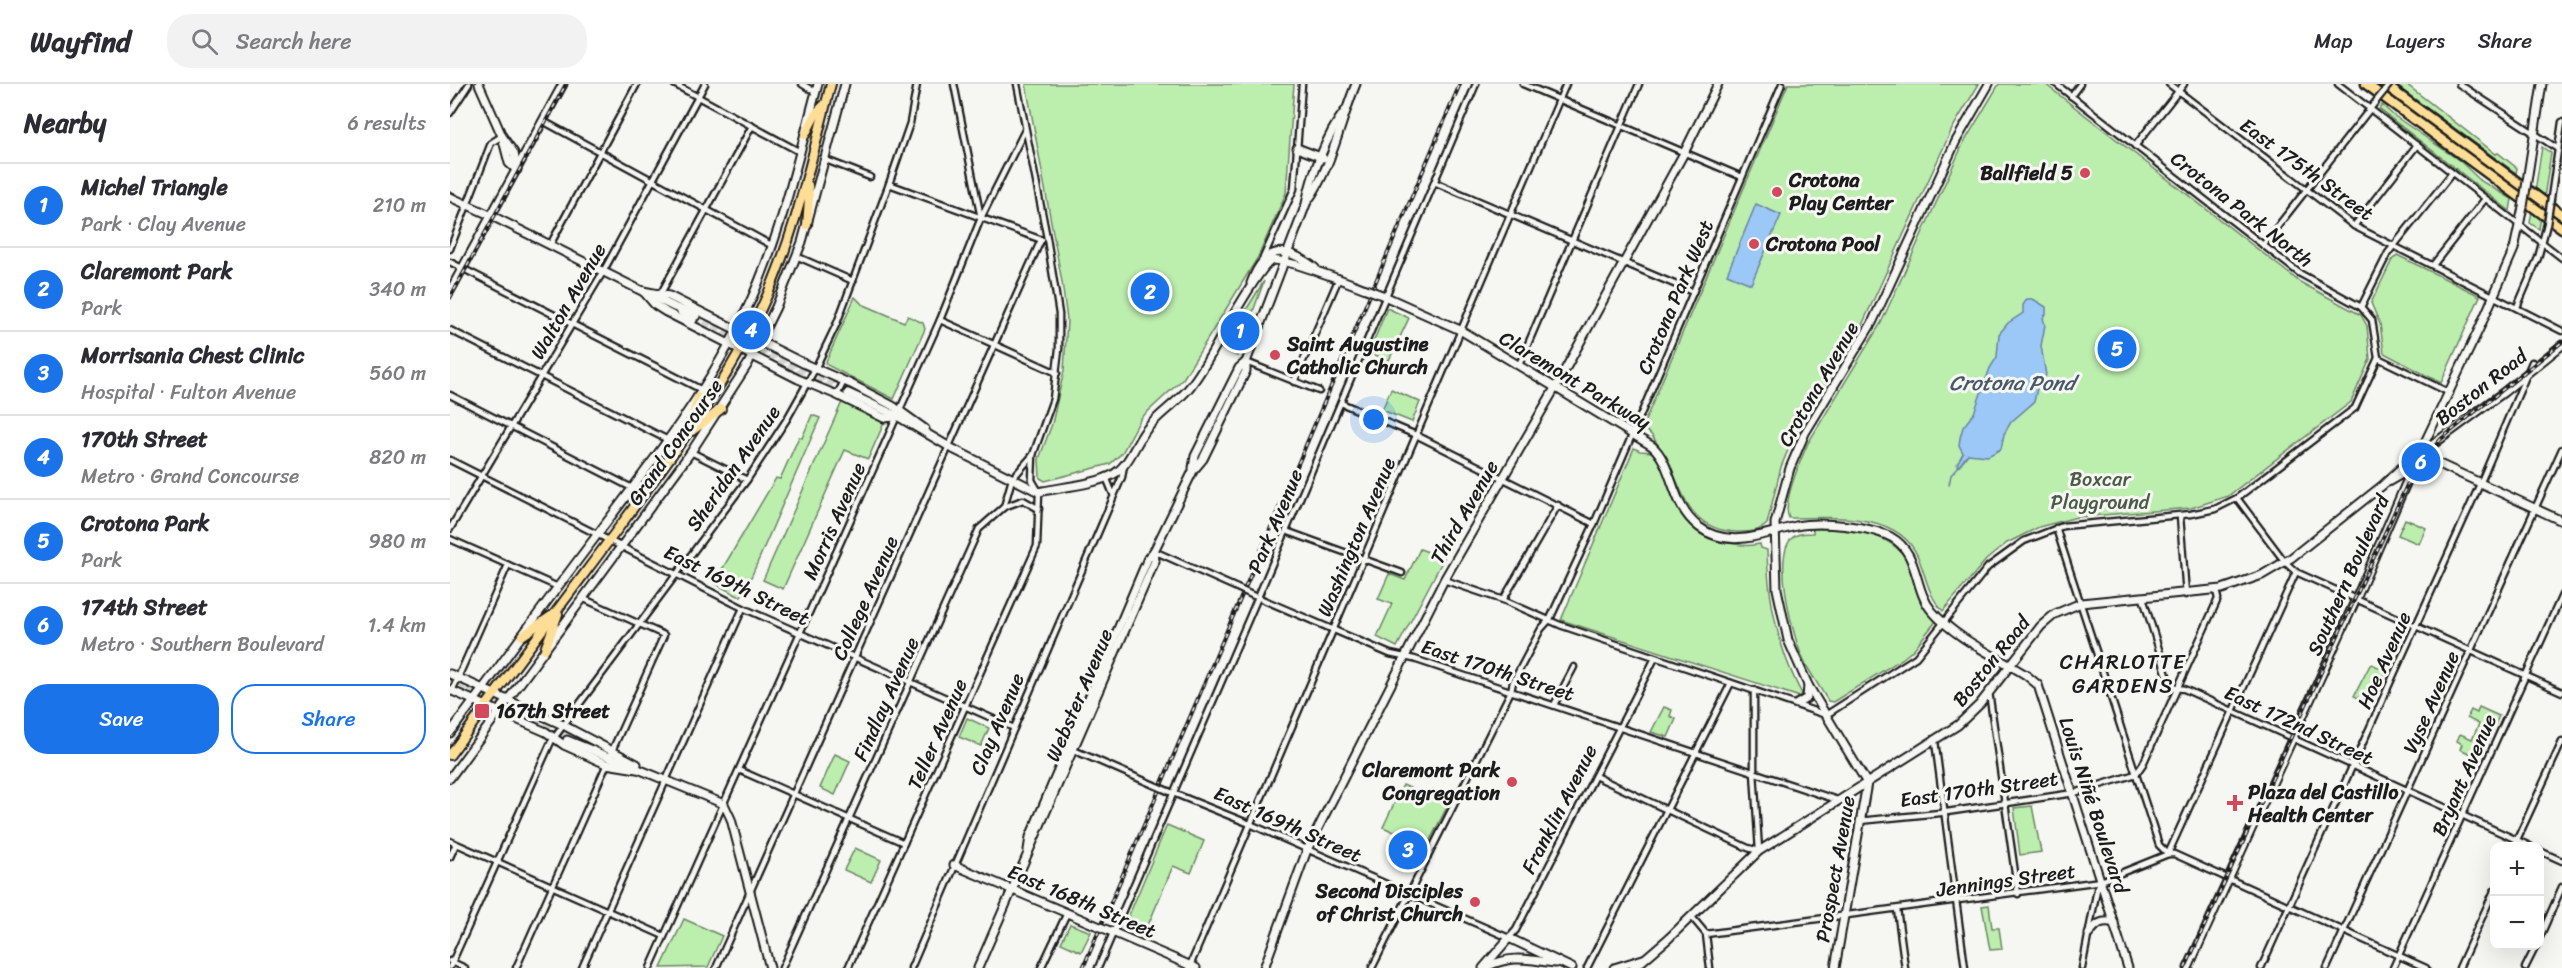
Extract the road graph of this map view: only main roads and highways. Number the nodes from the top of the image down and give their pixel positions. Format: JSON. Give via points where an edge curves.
{"nodes":[{"id":1,"x":831,"y":84,"type":"edge"},
{"id":2,"x":2366,"y":84,"type":"edge"},
{"id":3,"x":2384,"y":84,"type":"edge"},
{"id":4,"x":827,"y":102,"type":"junction"},
{"id":5,"x":805,"y":135,"type":"road end"},
{"id":6,"x":807,"y":180,"type":"junction"},
{"id":7,"x":2562,"y":215,"type":"edge"},
{"id":8,"x":807,"y":225,"type":"road end"},
{"id":9,"x":2562,"y":228,"type":"edge"},
{"id":10,"x":700,"y":393,"type":"road end"},
{"id":11,"x":721,"y":409,"type":"road end"},
{"id":12,"x":688,"y":434,"type":"junction"},
{"id":13,"x":557,"y":610,"type":"junction"},
{"id":14,"x":522,"y":636,"type":"road end"},
{"id":15,"x":545,"y":649,"type":"road end"},
{"id":16,"x":450,"y":755,"type":"edge"}],
"edges":[{"from":1,"to":4,"type":"main road","name":"Grand Concourse"},
{"from":2,"to":9,"type":"highway"},
{"from":3,"to":7,"type":"highway"},
{"from":4,"to":5,"type":"main road"},
{"from":4,"to":6,"type":"main road","name":"Grand Concourse"},
{"from":6,"to":8,"type":"main road"},
{"from":6,"to":12,"type":"main road","name":"Grand Concourse","via":[[783,256],[748,336]]},
{"from":10,"to":12,"type":"main road"},
{"from":11,"to":12,"type":"main road"},
{"from":12,"to":13,"type":"main road","name":"Grand Concourse"},
{"from":13,"to":14,"type":"main road"},
{"from":13,"to":15,"type":"main road"},
{"from":13,"to":16,"type":"main road","name":"Grand Concourse"}]}
